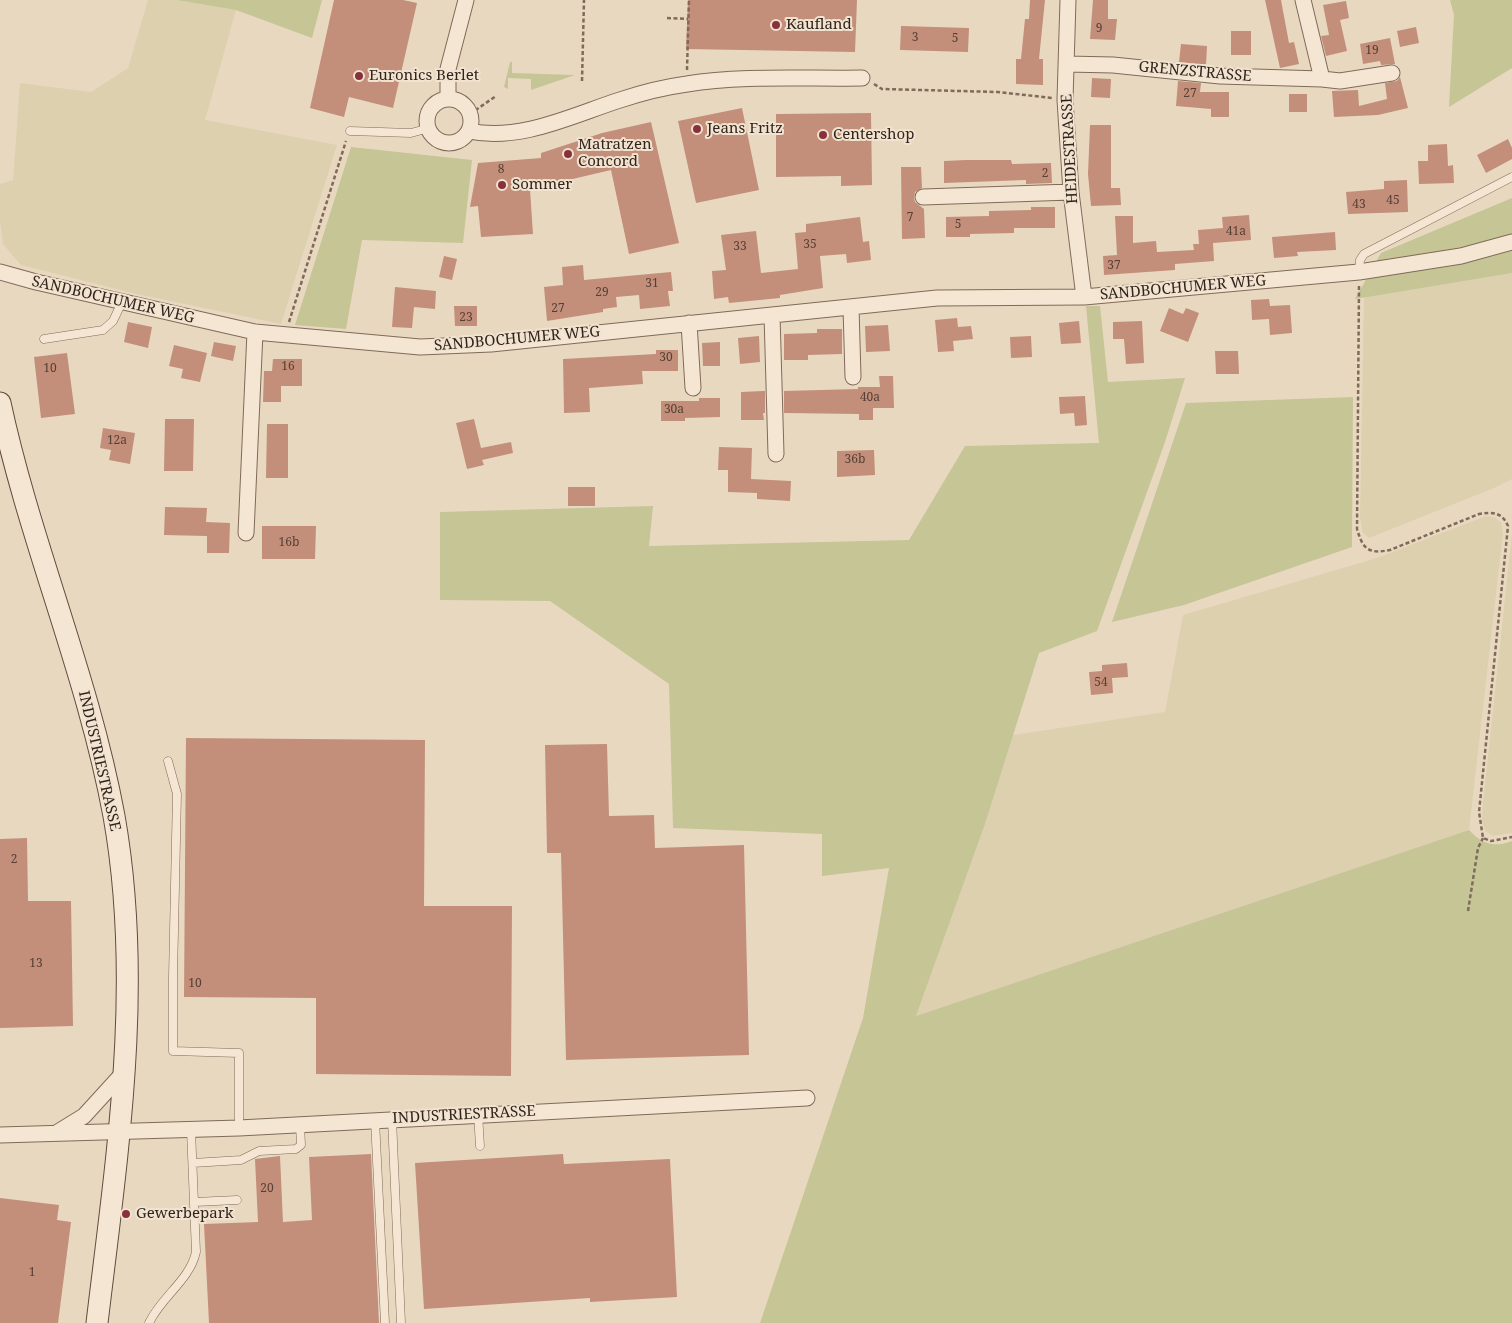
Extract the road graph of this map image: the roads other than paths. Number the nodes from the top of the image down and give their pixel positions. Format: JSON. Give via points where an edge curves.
{"nodes":[{"id":1,"x":466,"y":0,"type":"edge"},
{"id":2,"x":1068,"y":0,"type":"edge"},
{"id":3,"x":1303,"y":0,"type":"edge"},
{"id":4,"x":1067,"y":64,"type":"junction"},
{"id":5,"x":1392,"y":73,"type":"dead end"},
{"id":6,"x":862,"y":78,"type":"road end"},
{"id":7,"x":1322,"y":79,"type":"junction"},
{"id":8,"x":448,"y":100,"type":"junction"},
{"id":9,"x":428,"y":128,"type":"junction"},
{"id":10,"x":350,"y":131,"type":"road end"},
{"id":11,"x":469,"y":131,"type":"junction"},
{"id":12,"x":1512,"y":177,"type":"edge"},
{"id":13,"x":1071,"y":192,"type":"junction"},
{"id":14,"x":923,"y":196,"type":"dead end"},
{"id":15,"x":1512,"y":242,"type":"edge"},
{"id":16,"x":0,"y":272,"type":"edge"},
{"id":17,"x":1359,"y":272,"type":"junction"},
{"id":18,"x":1084,"y":297,"type":"junction"},
{"id":19,"x":122,"y":302,"type":"junction"},
{"id":20,"x":851,"y":307,"type":"junction"},
{"id":21,"x":772,"y":315,"type":"junction"},
{"id":22,"x":690,"y":323,"type":"junction"},
{"id":23,"x":255,"y":332,"type":"junction"},
{"id":24,"x":44,"y":339,"type":"dead end"},
{"id":25,"x":853,"y":377,"type":"dead end"},
{"id":26,"x":693,"y":388,"type":"dead end"},
{"id":27,"x":0,"y":403,"type":"edge"},
{"id":28,"x":776,"y":454,"type":"dead end"},
{"id":29,"x":246,"y":533,"type":"dead end"},
{"id":30,"x":168,"y":761,"type":"dead end"},
{"id":31,"x":126,"y":1071,"type":"junction"},
{"id":32,"x":807,"y":1098,"type":"dead end"},
{"id":33,"x":478,"y":1114,"type":"junction"},
{"id":34,"x":392,"y":1119,"type":"junction"},
{"id":35,"x":375,"y":1120,"type":"junction"},
{"id":36,"x":300,"y":1125,"type":"junction"},
{"id":37,"x":239,"y":1128,"type":"junction"},
{"id":38,"x":191,"y":1130,"type":"junction"},
{"id":39,"x":121,"y":1131,"type":"junction"},
{"id":40,"x":56,"y":1132,"type":"junction"},
{"id":41,"x":0,"y":1134,"type":"edge"},
{"id":42,"x":480,"y":1146,"type":"dead end"},
{"id":43,"x":193,"y":1163,"type":"junction"},
{"id":44,"x":237,"y":1200,"type":"dead end"},
{"id":45,"x":195,"y":1202,"type":"junction"},
{"id":46,"x":97,"y":1323,"type":"edge"},
{"id":47,"x":149,"y":1323,"type":"edge"},
{"id":48,"x":385,"y":1323,"type":"edge"},
{"id":49,"x":401,"y":1323,"type":"edge"}],
"edges":[{"from":1,"to":8,"type":"street","via":[[448,69]]},
{"from":2,"to":4,"type":"street","name":"HEIDESTRASSE"},
{"from":3,"to":7,"type":"street"},
{"from":4,"to":7,"type":"street","name":"GRENZSTRASSE","via":[[1113,65],[1220,76]]},
{"from":4,"to":13,"type":"street","name":"HEIDESTRASSE"},
{"from":5,"to":7,"type":"street","name":"GRENZSTRASSE","via":[[1340,81]]},
{"from":6,"to":11,"type":"street","via":[[719,80],[687,84],[621,100],[542,126],[506,133]]},
{"from":8,"to":9,"type":"street","via":[[434,106],[429,113]]},
{"from":8,"to":11,"type":"street","via":[[465,106],[470,114]]},
{"from":9,"to":10,"type":"lane","via":[[411,133]]},
{"from":9,"to":11,"type":"street","via":[[439,141],[447,143],[463,138]]},
{"from":12,"to":17,"type":"lane","via":[[1364,254]]},
{"from":13,"to":14,"type":"street"},
{"from":13,"to":18,"type":"street","name":"HEIDESTRASSE"},
{"from":15,"to":17,"type":"street","name":"SANDBOCHUMER WEG","via":[[1461,256]]},
{"from":16,"to":19,"type":"street","name":"SANDBOCHUMER WEG"},
{"from":17,"to":18,"type":"street","name":"SANDBOCHUMER WEG"},
{"from":18,"to":20,"type":"street","name":"SANDBOCHUMER WEG","via":[[937,298]]},
{"from":19,"to":23,"type":"street","name":"SANDBOCHUMER WEG"},
{"from":19,"to":24,"type":"lane","via":[[113,321],[103,330]]},
{"from":20,"to":21,"type":"street","name":"SANDBOCHUMER WEG"},
{"from":20,"to":25,"type":"street"},
{"from":21,"to":22,"type":"street","name":"SANDBOCHUMER WEG"},
{"from":21,"to":28,"type":"street"},
{"from":22,"to":23,"type":"street","name":"SANDBOCHUMER WEG","via":[[438,347]]},
{"from":22,"to":26,"type":"street"},
{"from":23,"to":29,"type":"street"},
{"from":27,"to":31,"type":"street","name":"INDUSTRIESTRASSE","via":[[27,512],[92,718],[114,816],[126,916]]},
{"from":30,"to":37,"type":"lane","via":[[177,794],[173,1051],[239,1052]]},
{"from":31,"to":39,"type":"street","name":"INDUSTRIESTRASSE"},
{"from":31,"to":40,"type":"street","via":[[84,1116]]},
{"from":32,"to":33,"type":"street","name":"INDUSTRIESTRASSE"},
{"from":33,"to":34,"type":"street","name":"INDUSTRIESTRASSE"},
{"from":33,"to":42,"type":"lane"},
{"from":34,"to":35,"type":"street","name":"INDUSTRIESTRASSE"},
{"from":34,"to":49,"type":"lane"},
{"from":35,"to":36,"type":"street","name":"INDUSTRIESTRASSE"},
{"from":35,"to":48,"type":"lane"},
{"from":36,"to":37,"type":"street","name":"INDUSTRIESTRASSE"},
{"from":36,"to":43,"type":"lane","via":[[301,1145],[296,1149],[259,1150],[241,1160]]},
{"from":37,"to":38,"type":"street","name":"INDUSTRIESTRASSE"},
{"from":38,"to":39,"type":"street","name":"INDUSTRIESTRASSE"},
{"from":38,"to":43,"type":"lane"},
{"from":39,"to":40,"type":"street"},
{"from":39,"to":46,"type":"street","name":"INDUSTRIESTRASSE"},
{"from":40,"to":41,"type":"street"},
{"from":43,"to":45,"type":"lane"},
{"from":44,"to":45,"type":"lane"},
{"from":45,"to":47,"type":"lane","via":[[194,1262],[158,1305]]}]}
